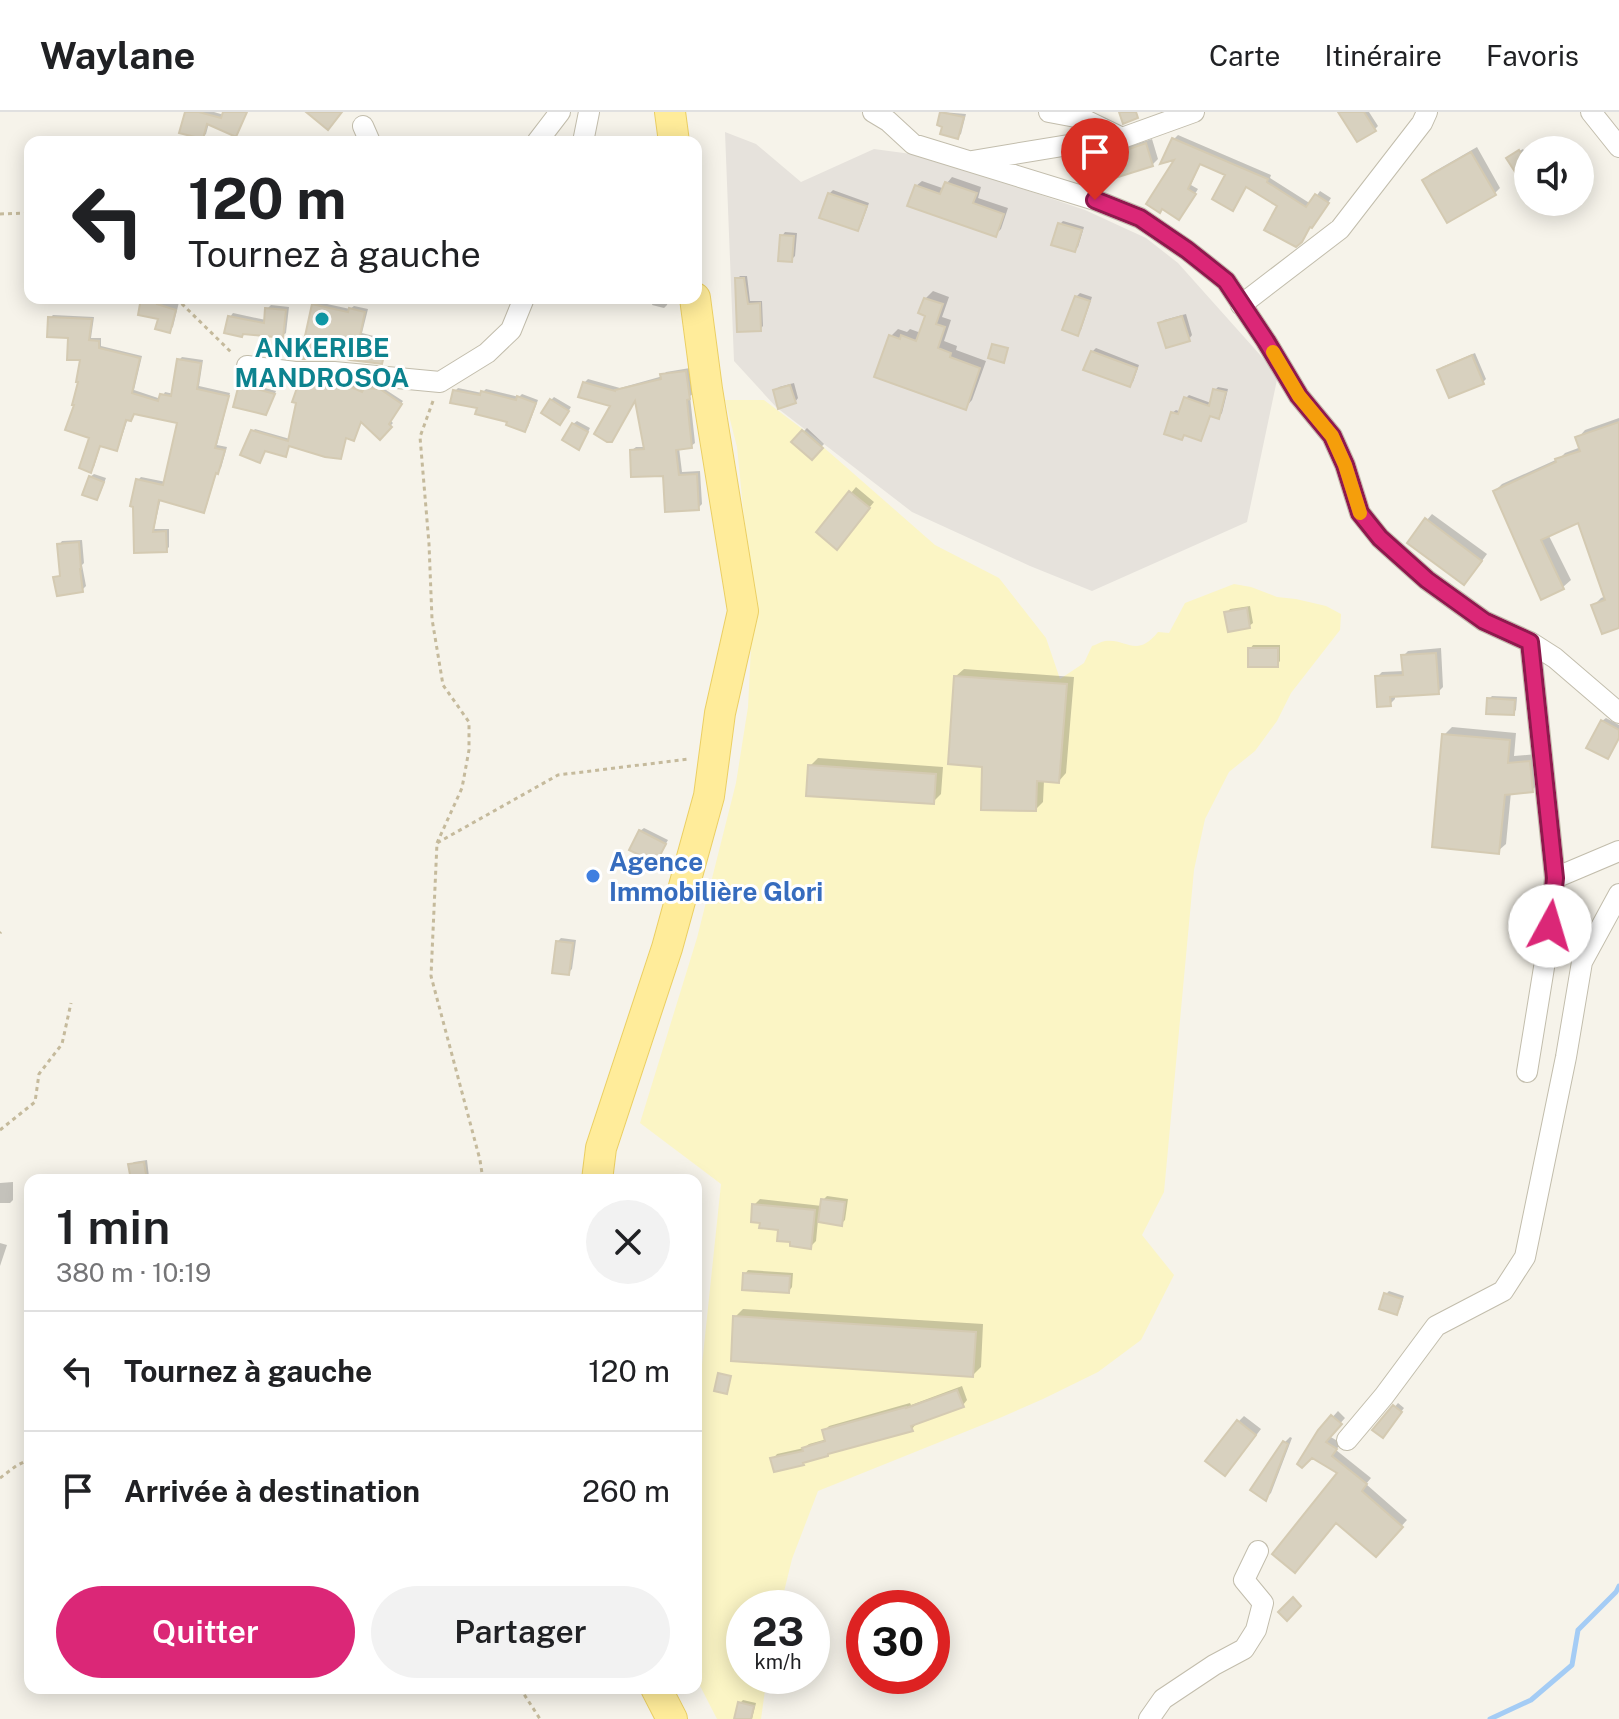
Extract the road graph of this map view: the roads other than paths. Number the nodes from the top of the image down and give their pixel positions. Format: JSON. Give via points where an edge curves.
{"nodes":[{"id":1,"x":560,"y":112,"type":"edge"},
{"id":2,"x":589,"y":112,"type":"edge"},
{"id":3,"x":670,"y":112,"type":"edge"},
{"id":4,"x":873,"y":112,"type":"edge"},
{"id":5,"x":1049,"y":112,"type":"edge"},
{"id":6,"x":1194,"y":112,"type":"edge"},
{"id":7,"x":1427,"y":112,"type":"edge"},
{"id":8,"x":1591,"y":112,"type":"edge"},
{"id":9,"x":542,"y":136,"type":"edge"},
{"id":10,"x":584,"y":136,"type":"edge"},
{"id":11,"x":673,"y":136,"type":"edge"},
{"id":12,"x":1122,"y":138,"type":"junction"},
{"id":13,"x":1619,"y":147,"type":"edge"},
{"id":14,"x":968,"y":162,"type":"junction"},
{"id":15,"x":522,"y":304,"type":"edge"},
{"id":16,"x":696,"y":304,"type":"edge"},
{"id":17,"x":1241,"y":305,"type":"junction"},
{"id":18,"x":247,"y":366,"type":"road end"},
{"id":19,"x":1530,"y":642,"type":"junction"},
{"id":20,"x":1619,"y":713,"type":"edge"},
{"id":21,"x":1619,"y":851,"type":"edge"},
{"id":22,"x":1555,"y":878,"type":"junction"},
{"id":23,"x":1619,"y":894,"type":"edge"},
{"id":24,"x":1527,"y":1072,"type":"dead end"},
{"id":25,"x":598,"y":1174,"type":"edge"},
{"id":26,"x":1347,"y":1440,"type":"dead end"},
{"id":27,"x":1258,"y":1551,"type":"dead end"},
{"id":28,"x":659,"y":1694,"type":"edge"},
{"id":29,"x":672,"y":1719,"type":"edge"},
{"id":30,"x":1149,"y":1719,"type":"edge"}],
"edges":[{"from":1,"to":9,"type":"street"},
{"from":2,"to":10,"type":"street"},
{"from":3,"to":11,"type":"main road"},
{"from":4,"to":14,"type":"street","via":[[913,144]]},
{"from":5,"to":12,"type":"street","via":[[1081,118]]},
{"from":6,"to":12,"type":"street"},
{"from":7,"to":17,"type":"street","via":[[1340,229]]},
{"from":8,"to":13,"type":"street"},
{"from":12,"to":14,"type":"street"},
{"from":14,"to":17,"type":"street","via":[[1140,218],[1226,281]]},
{"from":15,"to":18,"type":"street","via":[[511,330],[487,353],[440,382]]},
{"from":16,"to":25,"type":"main road","via":[[743,611],[720,713],[709,796],[667,948],[601,1148]]},
{"from":17,"to":19,"type":"street","via":[[1299,396],[1332,436],[1360,513],[1380,538],[1484,621]]},
{"from":19,"to":20,"type":"street"},
{"from":19,"to":22,"type":"street"},
{"from":21,"to":22,"type":"street"},
{"from":22,"to":24,"type":"street"},
{"from":23,"to":26,"type":"street","via":[[1582,962],[1525,1257],[1503,1291],[1436,1326]]},
{"from":27,"to":30,"type":"street","via":[[1244,1580],[1263,1603],[1244,1649],[1163,1699]]},
{"from":28,"to":29,"type":"main road"}]}
